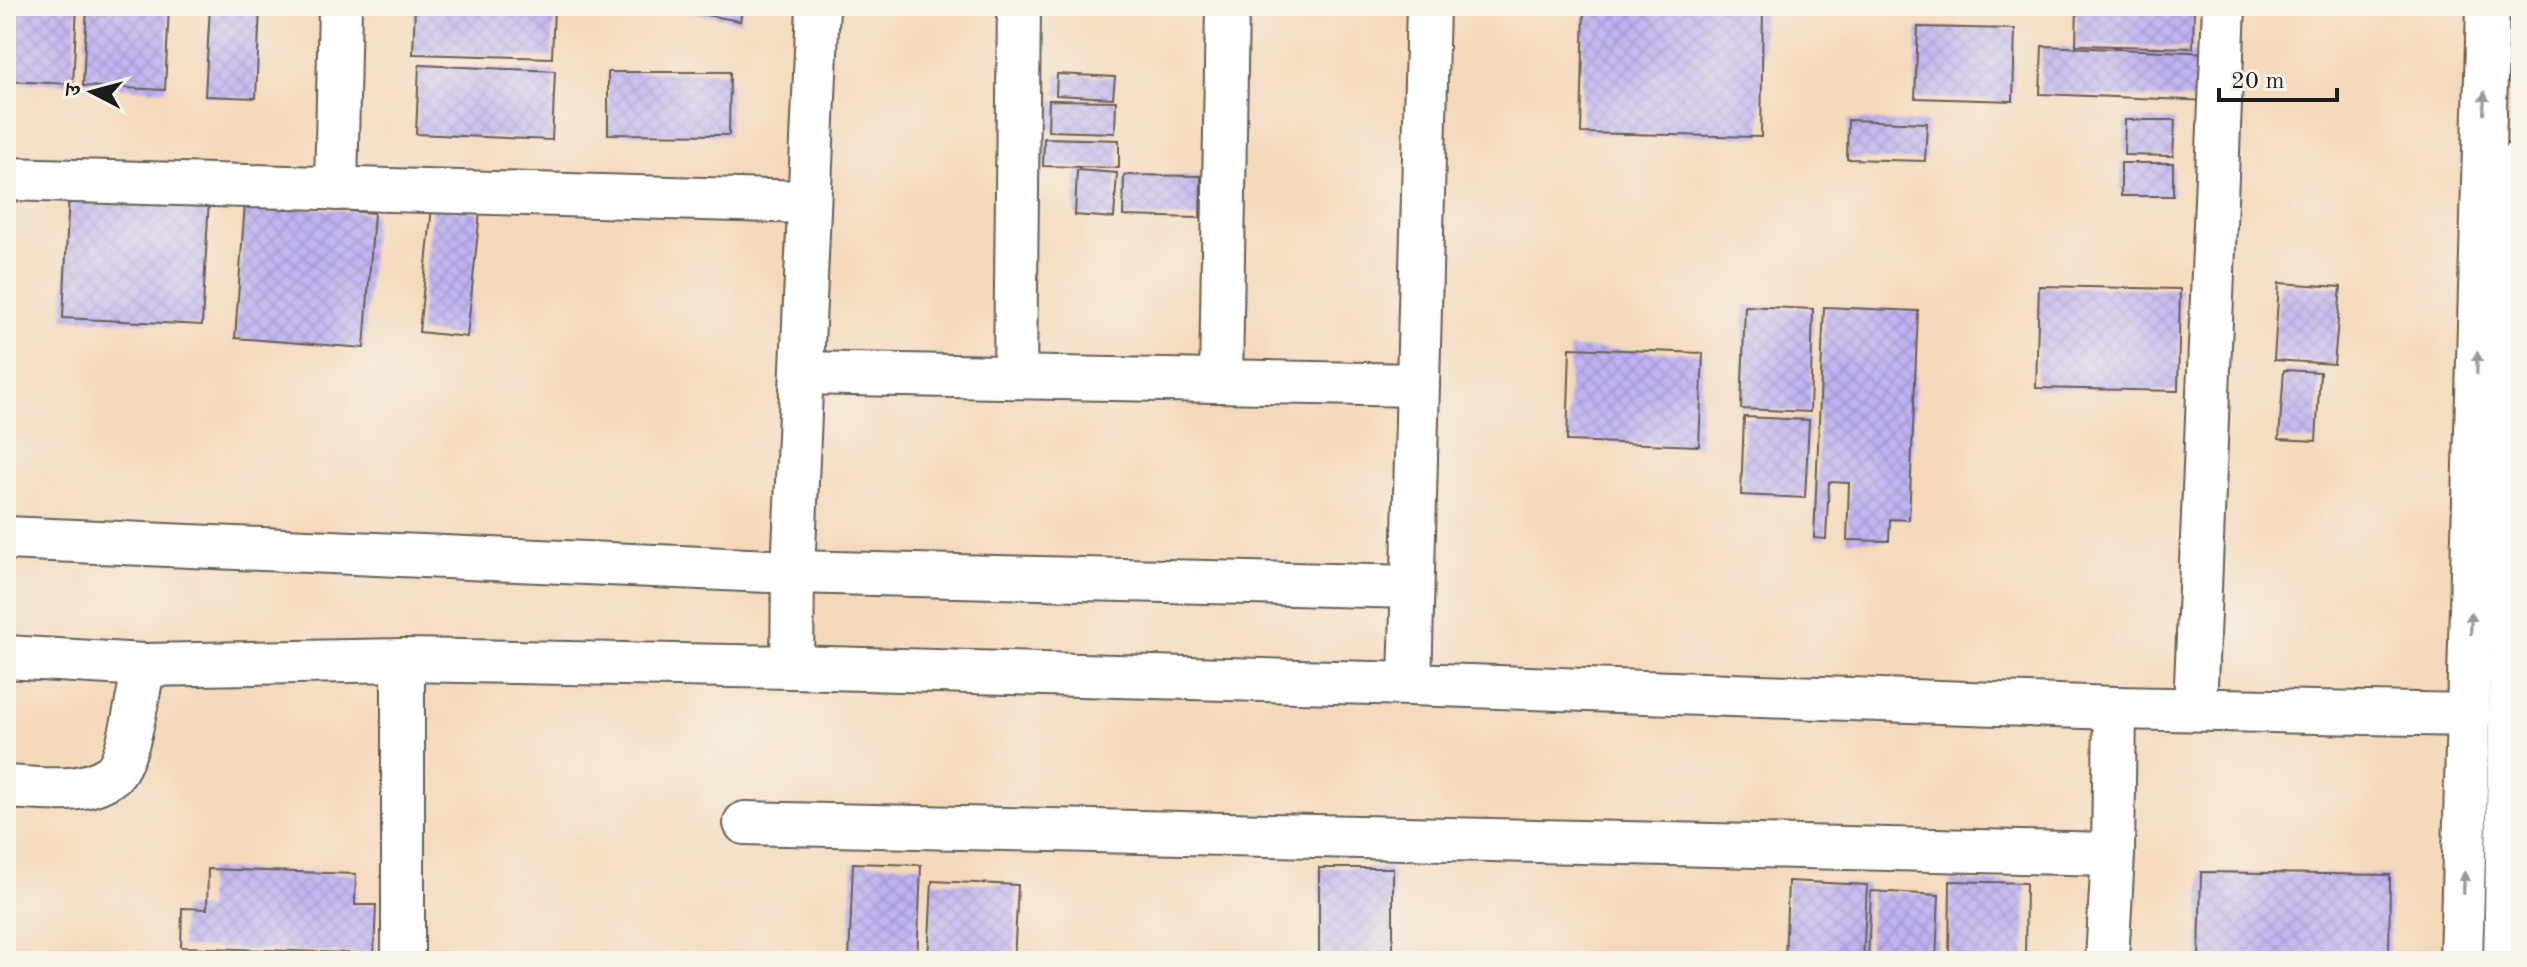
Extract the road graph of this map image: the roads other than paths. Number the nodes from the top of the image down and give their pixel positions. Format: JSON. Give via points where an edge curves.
{"nodes":[{"id":1,"x":340,"y":6,"type":"edge"},
{"id":2,"x":818,"y":6,"type":"edge"},
{"id":3,"x":1019,"y":6,"type":"edge"},
{"id":4,"x":1227,"y":6,"type":"edge"},
{"id":5,"x":1428,"y":6,"type":"edge"},
{"id":6,"x":2224,"y":6,"type":"edge"},
{"id":7,"x":2488,"y":6,"type":"edge"},
{"id":8,"x":2521,"y":161,"type":"edge"},
{"id":9,"x":6,"y":179,"type":"edge"},
{"id":10,"x":336,"y":189,"type":"junction"},
{"id":11,"x":2507,"y":189,"type":"edge"},
{"id":12,"x":809,"y":202,"type":"junction"},
{"id":13,"x":802,"y":373,"type":"junction"},
{"id":14,"x":1015,"y":377,"type":"junction"},
{"id":15,"x":1221,"y":381,"type":"junction"},
{"id":16,"x":1418,"y":385,"type":"junction"},
{"id":17,"x":6,"y":538,"type":"edge"},
{"id":18,"x":793,"y":572,"type":"junction"},
{"id":19,"x":1412,"y":587,"type":"junction"},
{"id":20,"x":6,"y":657,"type":"edge"},
{"id":21,"x":403,"y":660,"type":"junction"},
{"id":22,"x":144,"y":665,"type":"junction"},
{"id":23,"x":792,"y":667,"type":"junction"},
{"id":24,"x":1410,"y":684,"type":"junction"},
{"id":25,"x":2115,"y":708,"type":"junction"},
{"id":26,"x":2195,"y":709,"type":"junction"},
{"id":27,"x":2469,"y":715,"type":"junction"},
{"id":28,"x":6,"y":787,"type":"edge"},
{"id":29,"x":745,"y":823,"type":"dead end"},
{"id":30,"x":2113,"y":854,"type":"junction"},
{"id":31,"x":403,"y":961,"type":"edge"},
{"id":32,"x":2107,"y":961,"type":"edge"},
{"id":33,"x":2461,"y":961,"type":"edge"},
{"id":34,"x":2505,"y":961,"type":"edge"}],
"edges":[{"from":1,"to":10,"type":"street"},
{"from":2,"to":12,"type":"street"},
{"from":3,"to":14,"type":"street"},
{"from":4,"to":15,"type":"street"},
{"from":5,"to":16,"type":"street"},
{"from":6,"to":26,"type":"street"},
{"from":11,"to":7,"type":"street","one_way":true},
{"from":8,"to":11,"type":"street"},
{"from":9,"to":10,"type":"street"},
{"from":10,"to":12,"type":"street"},
{"from":27,"to":11,"type":"street","one_way":true},
{"from":11,"to":34,"type":"street"},
{"from":12,"to":13,"type":"street"},
{"from":13,"to":14,"type":"street"},
{"from":13,"to":18,"type":"street"},
{"from":14,"to":15,"type":"street"},
{"from":15,"to":16,"type":"street"},
{"from":16,"to":19,"type":"street"},
{"from":17,"to":18,"type":"street"},
{"from":18,"to":19,"type":"street"},
{"from":18,"to":23,"type":"street"},
{"from":19,"to":24,"type":"street"},
{"from":20,"to":22,"type":"street"},
{"from":21,"to":22,"type":"street"},
{"from":21,"to":23,"type":"street"},
{"from":21,"to":31,"type":"street"},
{"from":22,"to":28,"type":"street","via":[[124,756],[113,775],[70,789]]},
{"from":23,"to":24,"type":"street"},
{"from":24,"to":25,"type":"street"},
{"from":25,"to":26,"type":"street"},
{"from":25,"to":30,"type":"street"},
{"from":26,"to":27,"type":"street"},
{"from":33,"to":27,"type":"street","one_way":true},
{"from":29,"to":30,"type":"street"},
{"from":30,"to":32,"type":"street"}]}
